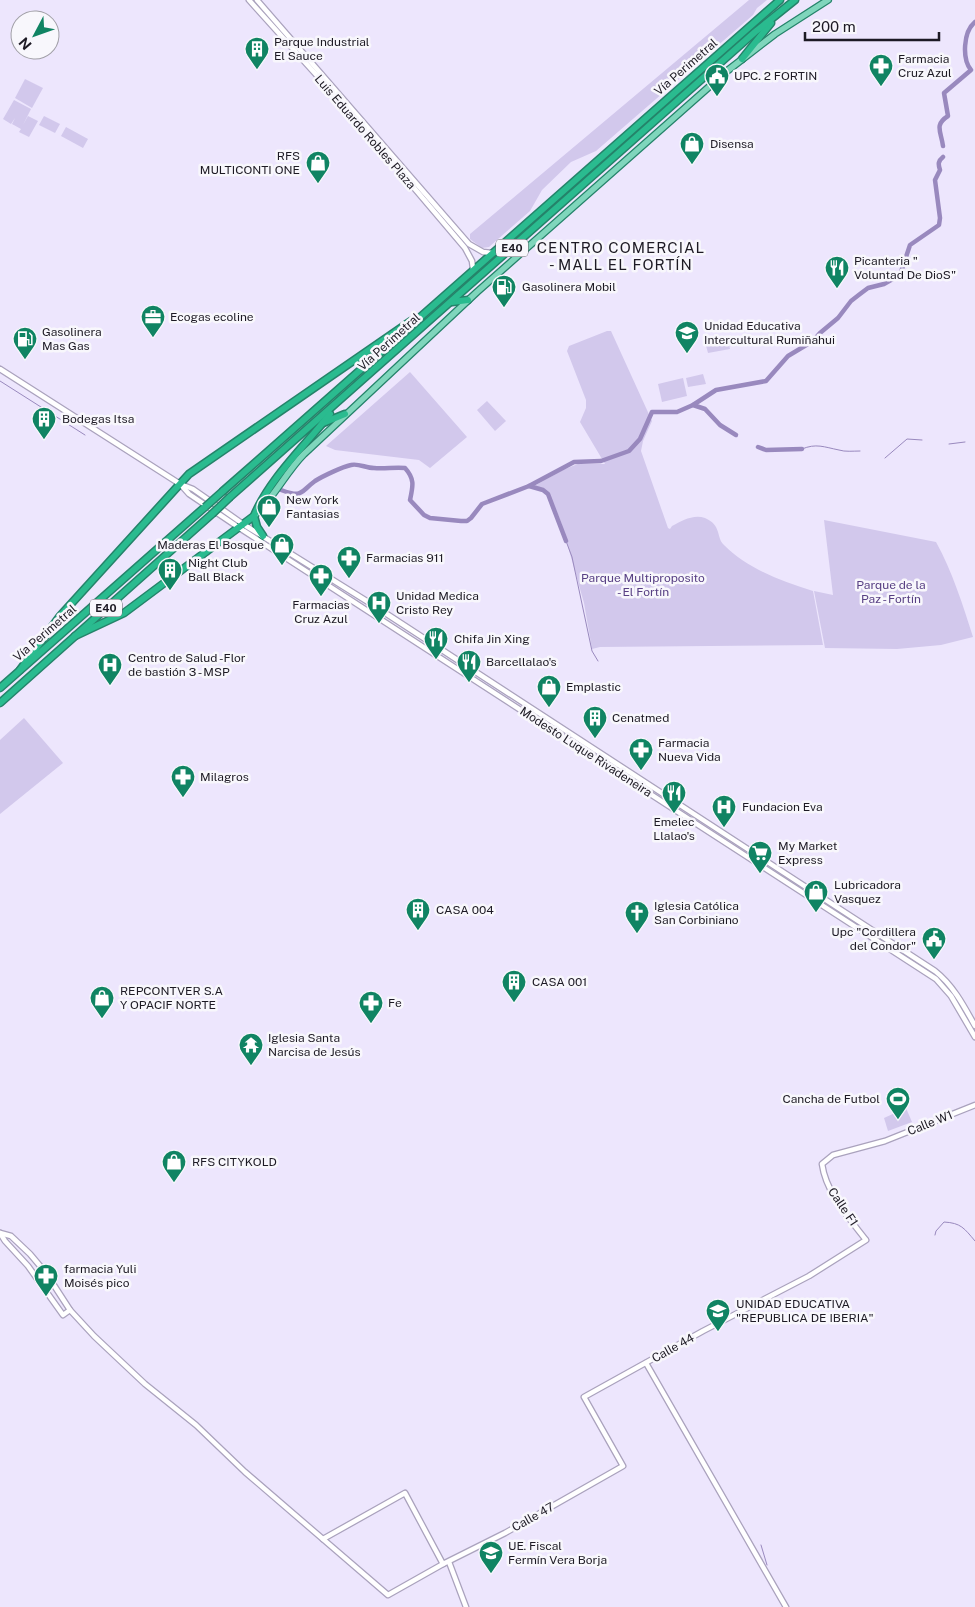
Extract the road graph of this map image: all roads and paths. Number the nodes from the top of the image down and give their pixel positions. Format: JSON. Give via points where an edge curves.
{"nodes":[{"id":1,"x":249,"y":0,"type":"edge"},
{"id":2,"x":257,"y":0,"type":"edge"},
{"id":3,"x":780,"y":0,"type":"edge"},
{"id":4,"x":794,"y":0,"type":"edge"},
{"id":5,"x":827,"y":1,"type":"edge"},
{"id":6,"x":781,"y":12,"type":"junction"},
{"id":7,"x":742,"y":59,"type":"junction"},
{"id":8,"x":492,"y":253,"type":"junction"},
{"id":9,"x":473,"y":269,"type":"junction"},
{"id":10,"x":468,"y":300,"type":"junction"},
{"id":11,"x":451,"y":302,"type":"junction"},
{"id":12,"x":432,"y":306,"type":"junction"},
{"id":13,"x":0,"y":369,"type":"edge"},
{"id":14,"x":343,"y":398,"type":"junction"},
{"id":15,"x":345,"y":414,"type":"junction"},
{"id":16,"x":322,"y":424,"type":"junction"},
{"id":17,"x":308,"y":429,"type":"junction"},
{"id":18,"x":180,"y":484,"type":"junction"},
{"id":19,"x":254,"y":516,"type":"junction"},
{"id":20,"x":240,"y":525,"type":"junction"},
{"id":21,"x":263,"y":536,"type":"junction"},
{"id":22,"x":75,"y":636,"type":"junction"},
{"id":23,"x":20,"y":670,"type":"junction"},
{"id":24,"x":0,"y":688,"type":"edge"},
{"id":25,"x":0,"y":703,"type":"edge"},
{"id":26,"x":680,"y":805,"type":"junction"},
{"id":27,"x":671,"y":808,"type":"junction"},
{"id":28,"x":713,"y":835,"type":"junction"},
{"id":29,"x":725,"y":835,"type":"junction"},
{"id":30,"x":826,"y":908,"type":"junction"},
{"id":31,"x":845,"y":912,"type":"junction"},
{"id":32,"x":870,"y":928,"type":"junction"},
{"id":33,"x":864,"y":933,"type":"junction"},
{"id":34,"x":975,"y":1026,"type":"edge"},
{"id":35,"x":975,"y":1037,"type":"edge"},
{"id":36,"x":975,"y":1105,"type":"edge"},
{"id":37,"x":823,"y":1172,"type":"joint"},
{"id":38,"x":0,"y":1233,"type":"edge"},
{"id":39,"x":866,"y":1240,"type":"joint"},
{"id":40,"x":70,"y":1310,"type":"junction"},
{"id":41,"x":646,"y":1363,"type":"junction"},
{"id":42,"x":623,"y":1466,"type":"joint"},
{"id":43,"x":323,"y":1539,"type":"junction"},
{"id":44,"x":448,"y":1562,"type":"junction"},
{"id":45,"x":443,"y":1564,"type":"junction"},
{"id":46,"x":466,"y":1607,"type":"edge"},
{"id":47,"x":786,"y":1607,"type":"edge"}],
"edges":[{"from":1,"to":9,"type":"street","name":"Luis Eduardo Robles Plaza","via":[[465,248]]},
{"from":2,"to":8,"type":"street","name":"Luis Eduardo Robles Plaza","via":[[470,244]]},
{"from":3,"to":8,"type":"highway","name":"Vía Perimetral","number":"E40"},
{"from":4,"to":6,"type":"highway","name":"Vía Perimetral","number":"E40"},
{"from":5,"to":7,"type":"main road","name":"Vía Perimetral"},
{"from":6,"to":7,"type":"highway"},
{"from":6,"to":11,"type":"highway","name":"Vía Perimetral","number":"E40"},
{"from":7,"to":10,"type":"main road","name":"Vía Perimetral"},
{"from":8,"to":9,"type":"highway","name":"Vía Perimetral","number":"E40"},
{"from":9,"to":12,"type":"highway","name":"Vía Perimetral","number":"E40"},
{"from":10,"to":11,"type":"highway"},
{"from":10,"to":15,"type":"main road","name":"Vía Perimetral"},
{"from":11,"to":14,"type":"highway","name":"Vía Perimetral","number":"E40"},
{"from":12,"to":18,"type":"highway","via":[[189,474]]},
{"from":12,"to":23,"type":"highway","name":"Vía Perimetral","number":"E40","bridge":true},
{"from":13,"to":18,"type":"street","name":"Modesto Luque Rivadeneira"},
{"from":14,"to":16,"type":"highway"},
{"from":14,"to":17,"type":"highway","name":"Vía Perimetral","number":"E40"},
{"from":15,"to":16,"type":"highway"},
{"from":15,"to":19,"type":"main road","name":"Vía Perimetral","via":[[293,465]]},
{"from":16,"to":17,"type":"highway"},
{"from":16,"to":19,"type":"highway","via":[[283,470]]},
{"from":17,"to":22,"type":"highway","name":"Vía Perimetral","number":"E40","bridge":true},
{"from":18,"to":20,"type":"street","name":"Modesto Luque Rivadeneira"},
{"from":18,"to":23,"type":"highway","via":[[60,616]]},
{"from":19,"to":20,"type":"highway"},
{"from":19,"to":21,"type":"highway"},
{"from":20,"to":21,"type":"street","name":"Modesto Luque Rivadeneira"},
{"from":20,"to":22,"type":"highway","via":[[124,613]]},
{"from":20,"to":27,"type":"street","name":"Modesto Luque Rivadeneira"},
{"from":21,"to":26,"type":"street","name":"Modesto Luque Rivadeneira"},
{"from":22,"to":25,"type":"highway","name":"Vía Perimetral","number":"E40"},
{"from":23,"to":24,"type":"highway","name":"Vía Perimetral","number":"E40"},
{"from":26,"to":27,"type":"street","via":[[678,809]]},
{"from":26,"to":29,"type":"street","name":"Modesto Luque Rivadeneira"},
{"from":27,"to":28,"type":"street","name":"Modesto Luque Rivadeneira"},
{"from":28,"to":29,"type":"street","via":[[715,831]]},
{"from":28,"to":30,"type":"street","name":"Modesto Luque Rivadeneira"},
{"from":29,"to":31,"type":"street","name":"Modesto Luque Rivadeneira"},
{"from":30,"to":31,"type":"street"},
{"from":30,"to":33,"type":"street","name":"Modesto Luque Rivadeneira"},
{"from":31,"to":32,"type":"street","name":"Modesto Luque Rivadeneira"},
{"from":32,"to":33,"type":"street"},
{"from":32,"to":34,"type":"street","name":"Modesto Luque Rivadeneira","via":[[941,976],[957,994]]},
{"from":33,"to":35,"type":"street","name":"Modesto Luque Rivadeneira","via":[[936,979]]},
{"from":36,"to":37,"type":"street","name":"Calle W1","via":[[885,1141],[833,1155],[822,1164]]},
{"from":37,"to":39,"type":"street","name":"Calle F1","via":[[835,1197]]},
{"from":38,"to":40,"type":"street","via":[[11,1236],[30,1254]]},
{"from":38,"to":40,"type":"street","via":[[63,1315]]},
{"from":39,"to":41,"type":"street","name":"Calle 44","via":[[809,1276]]},
{"from":40,"to":43,"type":"street","via":[[145,1384],[196,1425]]},
{"from":41,"to":42,"type":"street","name":"Calle 44","via":[[584,1397]]},
{"from":41,"to":47,"type":"street"},
{"from":42,"to":44,"type":"street","name":"Calle 47"},
{"from":43,"to":45,"type":"street","name":"Calle 47","via":[[388,1595]]},
{"from":43,"to":45,"type":"street","via":[[405,1493]]},
{"from":44,"to":45,"type":"street","name":"Calle 47"},
{"from":44,"to":46,"type":"street"}]}
